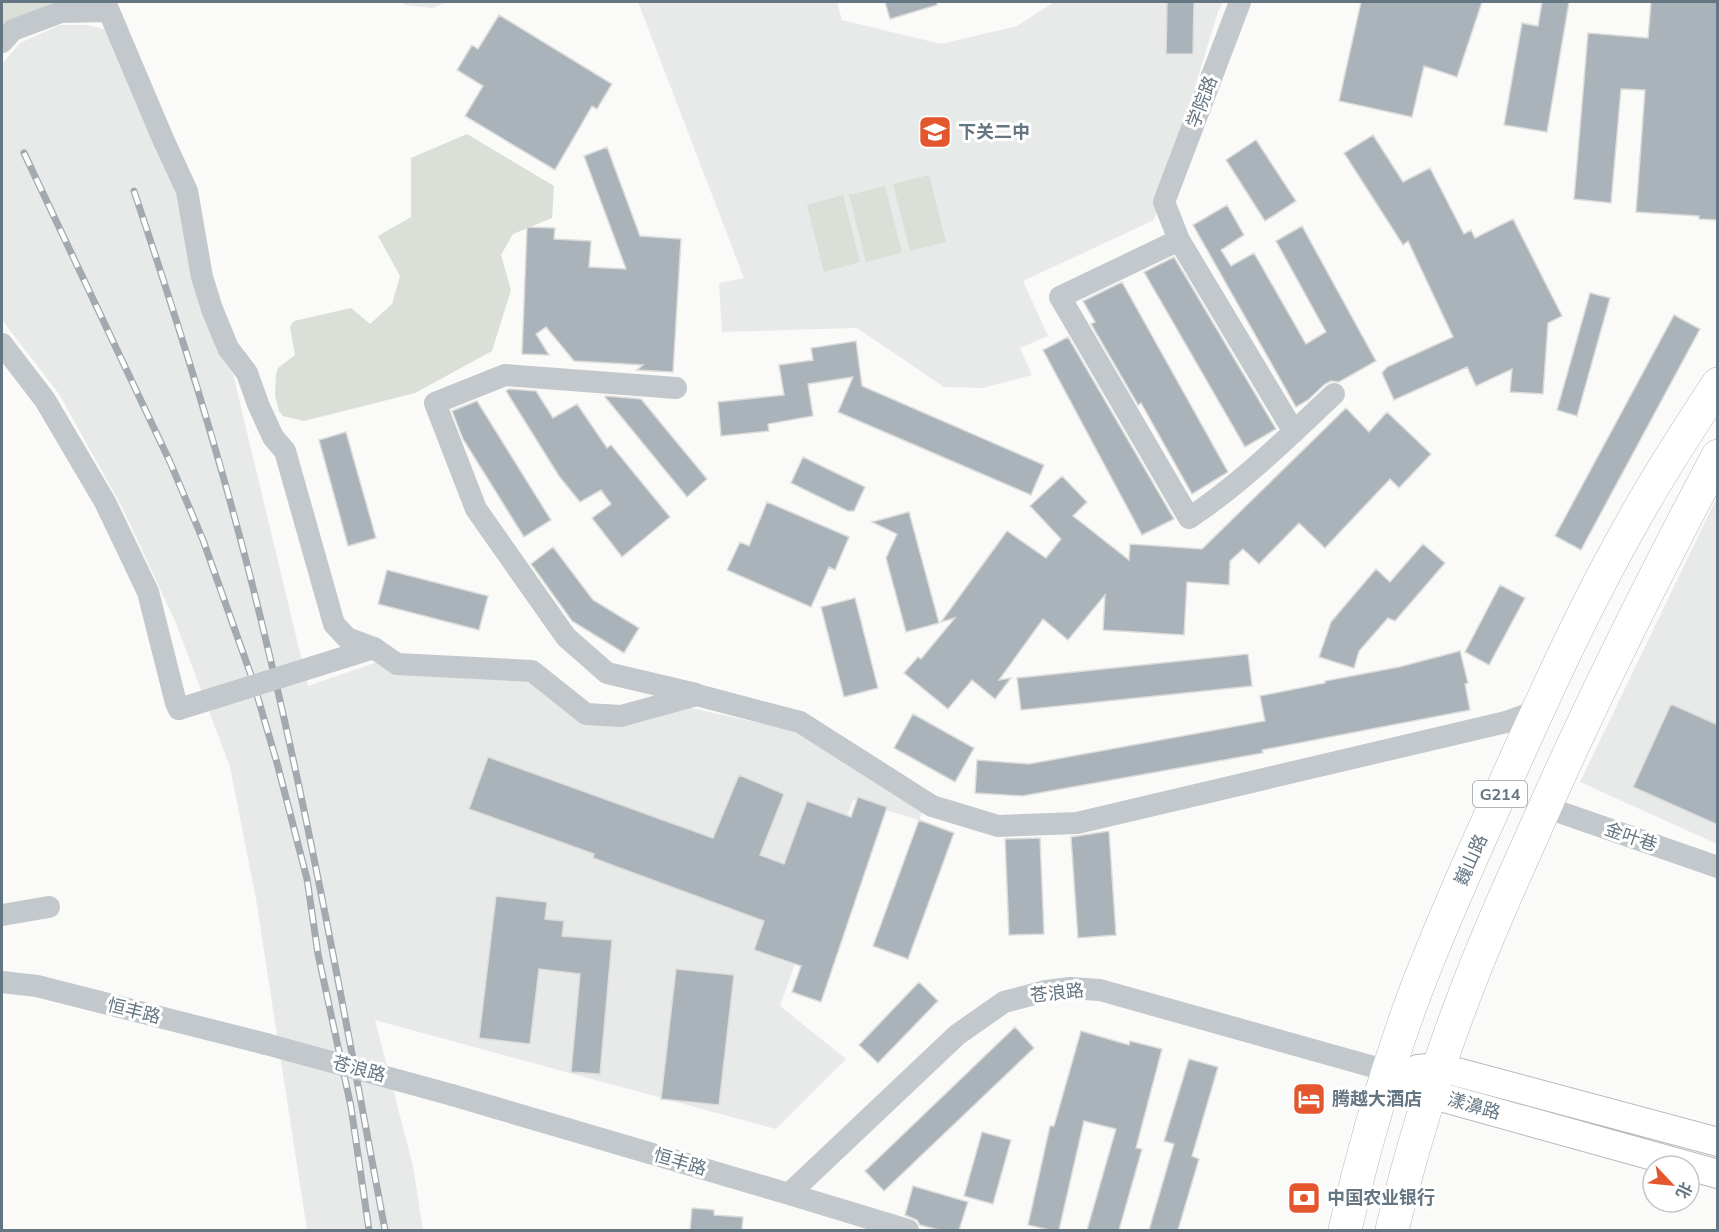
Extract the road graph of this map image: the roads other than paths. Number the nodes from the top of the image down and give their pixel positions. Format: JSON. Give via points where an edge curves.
{"nodes":[{"id":1,"x":1240,"y":2,"type":"edge"},
{"id":2,"x":107,"y":6,"type":"edge"},
{"id":3,"x":2,"y":42,"type":"edge"},
{"id":4,"x":1179,"y":240,"type":"junction"},
{"id":5,"x":2,"y":344,"type":"edge"},
{"id":6,"x":1718,"y":384,"type":"edge"},
{"id":7,"x":676,"y":388,"type":"dead end"},
{"id":8,"x":1334,"y":394,"type":"dead end"},
{"id":9,"x":1294,"y":432,"type":"junction"},
{"id":10,"x":1718,"y":456,"type":"edge"},
{"id":11,"x":374,"y":648,"type":"junction"},
{"id":12,"x":697,"y":695,"type":"junction"},
{"id":13,"x":1539,"y":710,"type":"junction"},
{"id":14,"x":1545,"y":807,"type":"junction"},
{"id":15,"x":1718,"y":867,"type":"edge"},
{"id":16,"x":49,"y":908,"type":"dead end"},
{"id":17,"x":2,"y":915,"type":"edge"},
{"id":18,"x":2,"y":982,"type":"edge"},
{"id":19,"x":266,"y":1044,"type":"joint"},
{"id":20,"x":1388,"y":1071,"type":"junction"},
{"id":21,"x":1434,"y":1080,"type":"junction"},
{"id":22,"x":452,"y":1095,"type":"joint"},
{"id":23,"x":1718,"y":1142,"type":"edge"},
{"id":24,"x":1718,"y":1174,"type":"edge"},
{"id":25,"x":789,"y":1194,"type":"junction"},
{"id":26,"x":908,"y":1230,"type":"edge"},
{"id":27,"x":1345,"y":1230,"type":"edge"},
{"id":28,"x":1392,"y":1230,"type":"edge"}],
"edges":[{"from":1,"to":4,"type":"street","name":"学院路","via":[[1164,202]]},
{"from":2,"to":3,"type":"street","via":[[62,12],[13,30]]},
{"from":2,"to":11,"type":"street","via":[[188,191],[202,277],[212,309],[228,348],[247,373],[273,437],[285,451],[334,624],[347,638]]},
{"from":4,"to":9,"type":"street"},
{"from":4,"to":9,"type":"street","via":[[1060,297],[1189,518]]},
{"from":5,"to":11,"type":"street","bridge":true,"via":[[45,400],[105,502],[148,592],[179,709]]},
{"from":6,"to":13,"type":"highway","name":"巍山路","number":"G214","via":[[1631,523]]},
{"from":7,"to":12,"type":"street","via":[[505,375],[435,404],[476,509],[566,637],[607,673]]},
{"from":8,"to":9,"type":"street"},
{"from":10,"to":14,"type":"highway","number":"G214","via":[[1658,569]]},
{"from":11,"to":12,"type":"street","via":[[397,663],[532,670],[586,714],[621,716]]},
{"from":12,"to":13,"type":"street","via":[[800,722],[932,806],[998,826],[1077,823],[1506,722]]},
{"from":13,"to":20,"type":"highway","name":"巍山路","number":"G214","via":[[1436,941]]},
{"from":14,"to":15,"type":"street","name":"金叶巷"},
{"from":14,"to":21,"type":"highway","number":"G214","via":[[1470,979]]},
{"from":16,"to":17,"type":"street"},
{"from":18,"to":19,"type":"street","name":"恒丰路","via":[[37,986]]},
{"from":19,"to":22,"type":"street","name":"苍浪路","bridge":true},
{"from":20,"to":21,"type":"main road","name":"漾濞路"},
{"from":20,"to":25,"type":"street","name":"苍浪路","via":[[1100,990],[1046,991],[1004,1002],[957,1035]]},
{"from":20,"to":27,"type":"highway","name":"巍山路","number":"G214"},
{"from":21,"to":23,"type":"main road","name":"漾濞路"},
{"from":21,"to":24,"type":"main road","name":"漾濞路"},
{"from":21,"to":28,"type":"highway","number":"G214"},
{"from":22,"to":25,"type":"street","name":"恒丰路"},
{"from":25,"to":26,"type":"street","name":"恒丰路"}]}
